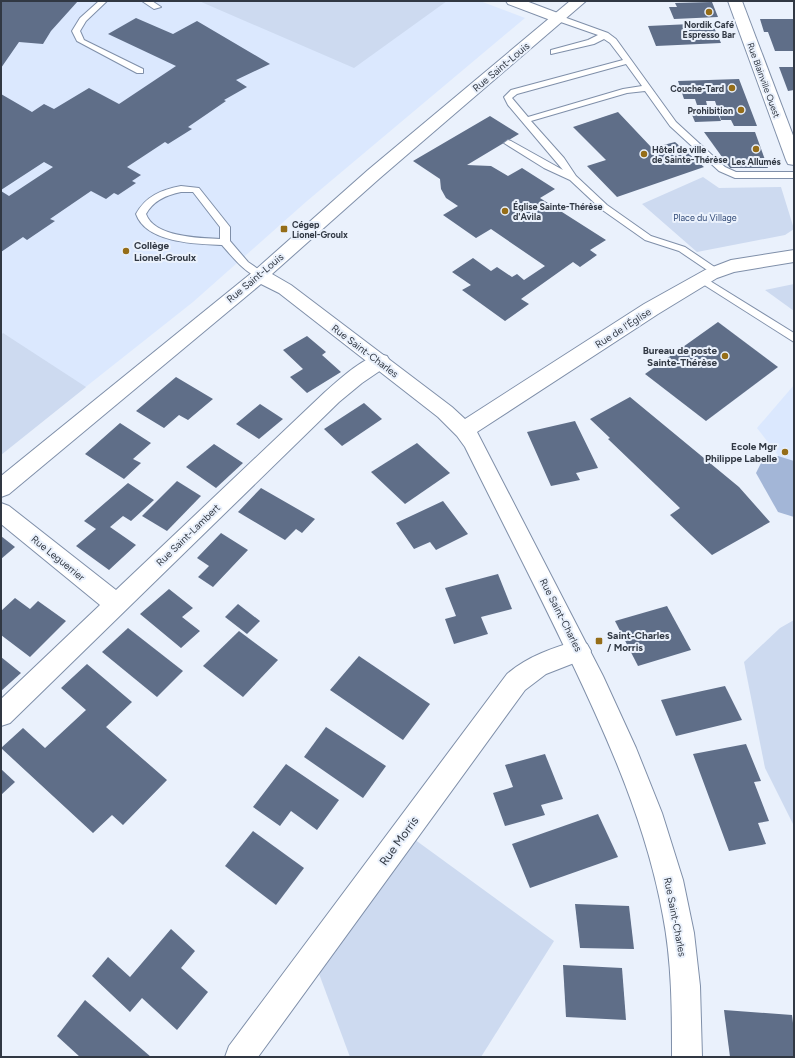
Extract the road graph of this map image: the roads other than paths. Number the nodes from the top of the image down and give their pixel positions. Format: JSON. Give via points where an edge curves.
{"nodes":[{"id":1,"x":103,"y":1,"type":"edge"},
{"id":2,"x":146,"y":1,"type":"edge"},
{"id":3,"x":513,"y":1,"type":"edge"},
{"id":4,"x":579,"y":1,"type":"edge"},
{"id":5,"x":734,"y":1,"type":"edge"},
{"id":6,"x":157,"y":7,"type":"dead end"},
{"id":7,"x":558,"y":18,"type":"junction"},
{"id":8,"x":605,"y":35,"type":"junction"},
{"id":9,"x":554,"y":52,"type":"dead end"},
{"id":10,"x":628,"y":61,"type":"junction"},
{"id":11,"x":140,"y":71,"type":"dead end"},
{"id":12,"x":647,"y":88,"type":"junction"},
{"id":13,"x":525,"y":120,"type":"junction"},
{"id":14,"x":508,"y":142,"type":"dead end"},
{"id":15,"x":794,"y":160,"type":"edge"},
{"id":16,"x":794,"y":175,"type":"edge"},
{"id":17,"x":573,"y":178,"type":"junction"},
{"id":18,"x":225,"y":242,"type":"junction"},
{"id":19,"x":794,"y":256,"type":"edge"},
{"id":20,"x":260,"y":275,"type":"junction"},
{"id":21,"x":709,"y":276,"type":"junction"},
{"id":22,"x":794,"y":338,"type":"edge"},
{"id":23,"x":380,"y":361,"type":"junction"},
{"id":24,"x":464,"y":430,"type":"junction"},
{"id":25,"x":1,"y":488,"type":"edge"},
{"id":26,"x":1,"y":512,"type":"edge"},
{"id":27,"x":115,"y":604,"type":"junction"},
{"id":28,"x":579,"y":651,"type":"junction"},
{"id":29,"x":1,"y":715,"type":"edge"},
{"id":30,"x":240,"y":1057,"type":"edge"},
{"id":31,"x":687,"y":1057,"type":"edge"}],
"edges":[{"from":1,"to":11,"type":"lane","via":[[83,20],[76,32],[81,41]]},
{"from":2,"to":6,"type":"lane"},
{"from":3,"to":7,"type":"street"},
{"from":4,"to":7,"type":"street","name":"Rue Saint-Louis"},
{"from":5,"to":15,"type":"street","name":"Rue Blainville Ouest"},
{"from":7,"to":8,"type":"lane"},
{"from":7,"to":20,"type":"street","name":"Rue Saint-Louis","via":[[374,174]]},
{"from":8,"to":9,"type":"lane","via":[[591,42]]},
{"from":8,"to":10,"type":"lane","via":[[613,41]]},
{"from":10,"to":12,"type":"lane"},
{"from":10,"to":13,"type":"lane","via":[[508,95]]},
{"from":12,"to":13,"type":"lane","via":[[626,91]]},
{"from":12,"to":16,"type":"lane","via":[[673,124],[722,169],[731,174]]},
{"from":13,"to":17,"type":"lane"},
{"from":14,"to":17,"type":"lane","via":[[547,166]]},
{"from":17,"to":21,"type":"lane","via":[[604,207],[639,233],[688,252]]},
{"from":18,"to":18,"type":"lane","via":[[226,227],[196,190],[172,190],[149,204],[141,214],[142,222],[146,226],[161,233],[204,242]]},
{"from":18,"to":20,"type":"lane","via":[[245,264]]},
{"from":19,"to":21,"type":"street","name":"Rue de l'Église","via":[[742,264]]},
{"from":20,"to":23,"type":"street","name":"Rue Saint-Charles","via":[[284,289]]},
{"from":20,"to":25,"type":"street","name":"Rue Saint-Louis"},
{"from":21,"to":22,"type":"lane"},
{"from":21,"to":24,"type":"street","name":"Rue de l'Église","via":[[651,309]]},
{"from":23,"to":24,"type":"street","name":"Rue Saint-Charles"},
{"from":23,"to":27,"type":"street","name":"Rue Saint-Lambert","via":[[332,397]]},
{"from":24,"to":28,"type":"street","name":"Rue Saint-Charles"},
{"from":26,"to":27,"type":"street","name":"Rue Leguerrier"},
{"from":27,"to":29,"type":"street","name":"Rue Saint-Lambert"},
{"from":28,"to":30,"type":"street","name":"Rue Morris","via":[[537,665],[516,682]]},
{"from":28,"to":31,"type":"street","name":"Rue Saint-Charles","via":[[637,778],[670,885],[683,958]]}]}
